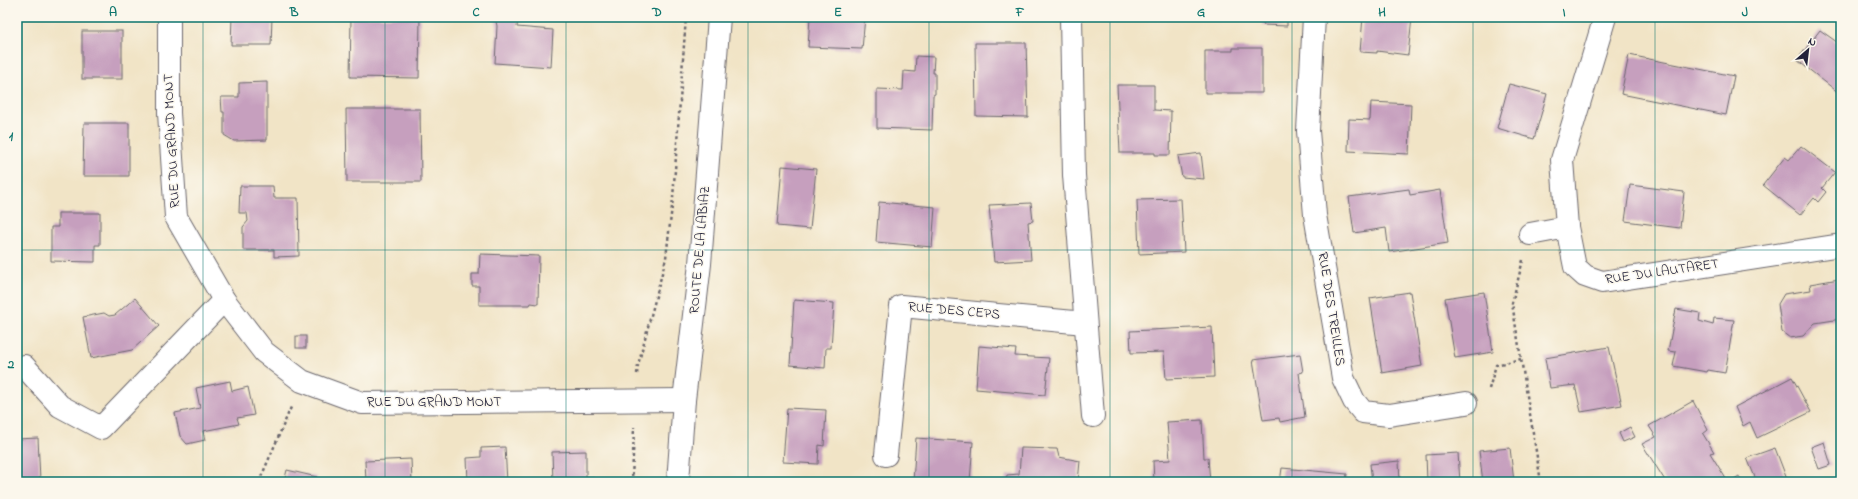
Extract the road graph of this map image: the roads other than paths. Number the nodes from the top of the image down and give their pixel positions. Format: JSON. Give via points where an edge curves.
{"nodes":[{"id":1,"x":169,"y":17,"type":"edge"},
{"id":2,"x":719,"y":17,"type":"edge"},
{"id":3,"x":1070,"y":17,"type":"edge"},
{"id":4,"x":1314,"y":17,"type":"edge"},
{"id":5,"x":1605,"y":17,"type":"edge"},
{"id":6,"x":1567,"y":227,"type":"junction"},
{"id":7,"x":1530,"y":234,"type":"road end"},
{"id":8,"x":1841,"y":245,"type":"edge"},
{"id":9,"x":224,"y":300,"type":"junction"},
{"id":10,"x":1085,"y":323,"type":"junction"},
{"id":11,"x":24,"y":366,"type":"dead end"},
{"id":12,"x":684,"y":400,"type":"junction"},
{"id":13,"x":1466,"y":403,"type":"road end"},
{"id":14,"x":1093,"y":416,"type":"dead end"},
{"id":15,"x":886,"y":455,"type":"dead end"},
{"id":16,"x":678,"y":482,"type":"edge"}],
"edges":[{"from":1,"to":9,"type":"street","name":"RUE DU GRAND MONT","via":[[169,113],[176,217]]},
{"from":2,"to":12,"type":"street","name":"ROUTE DE LA LABIAZ","via":[[700,264]]},
{"from":3,"to":10,"type":"street","via":[[1074,175]]},
{"from":4,"to":13,"type":"street","name":"RUE DES TREILLES","via":[[1308,139],[1315,215],[1342,378],[1363,412],[1389,415]]},
{"from":5,"to":6,"type":"street","name":"RUE DU LAUTARET","via":[[1562,160]]},
{"from":6,"to":7,"type":"street"},
{"from":6,"to":8,"type":"street","name":"RUE DU LAUTARET","via":[[1575,267],[1585,276],[1602,282]]},
{"from":9,"to":11,"type":"street","via":[[101,428],[60,406]]},
{"from":9,"to":12,"type":"street","name":"RUE DU GRAND MONT","via":[[264,352],[302,381],[362,403]]},
{"from":10,"to":14,"type":"street"},
{"from":10,"to":15,"type":"street","name":"RUE DES CEPS","via":[[901,306]]},
{"from":12,"to":16,"type":"street","name":"ROUTE DE LA LABIAZ"}]}
